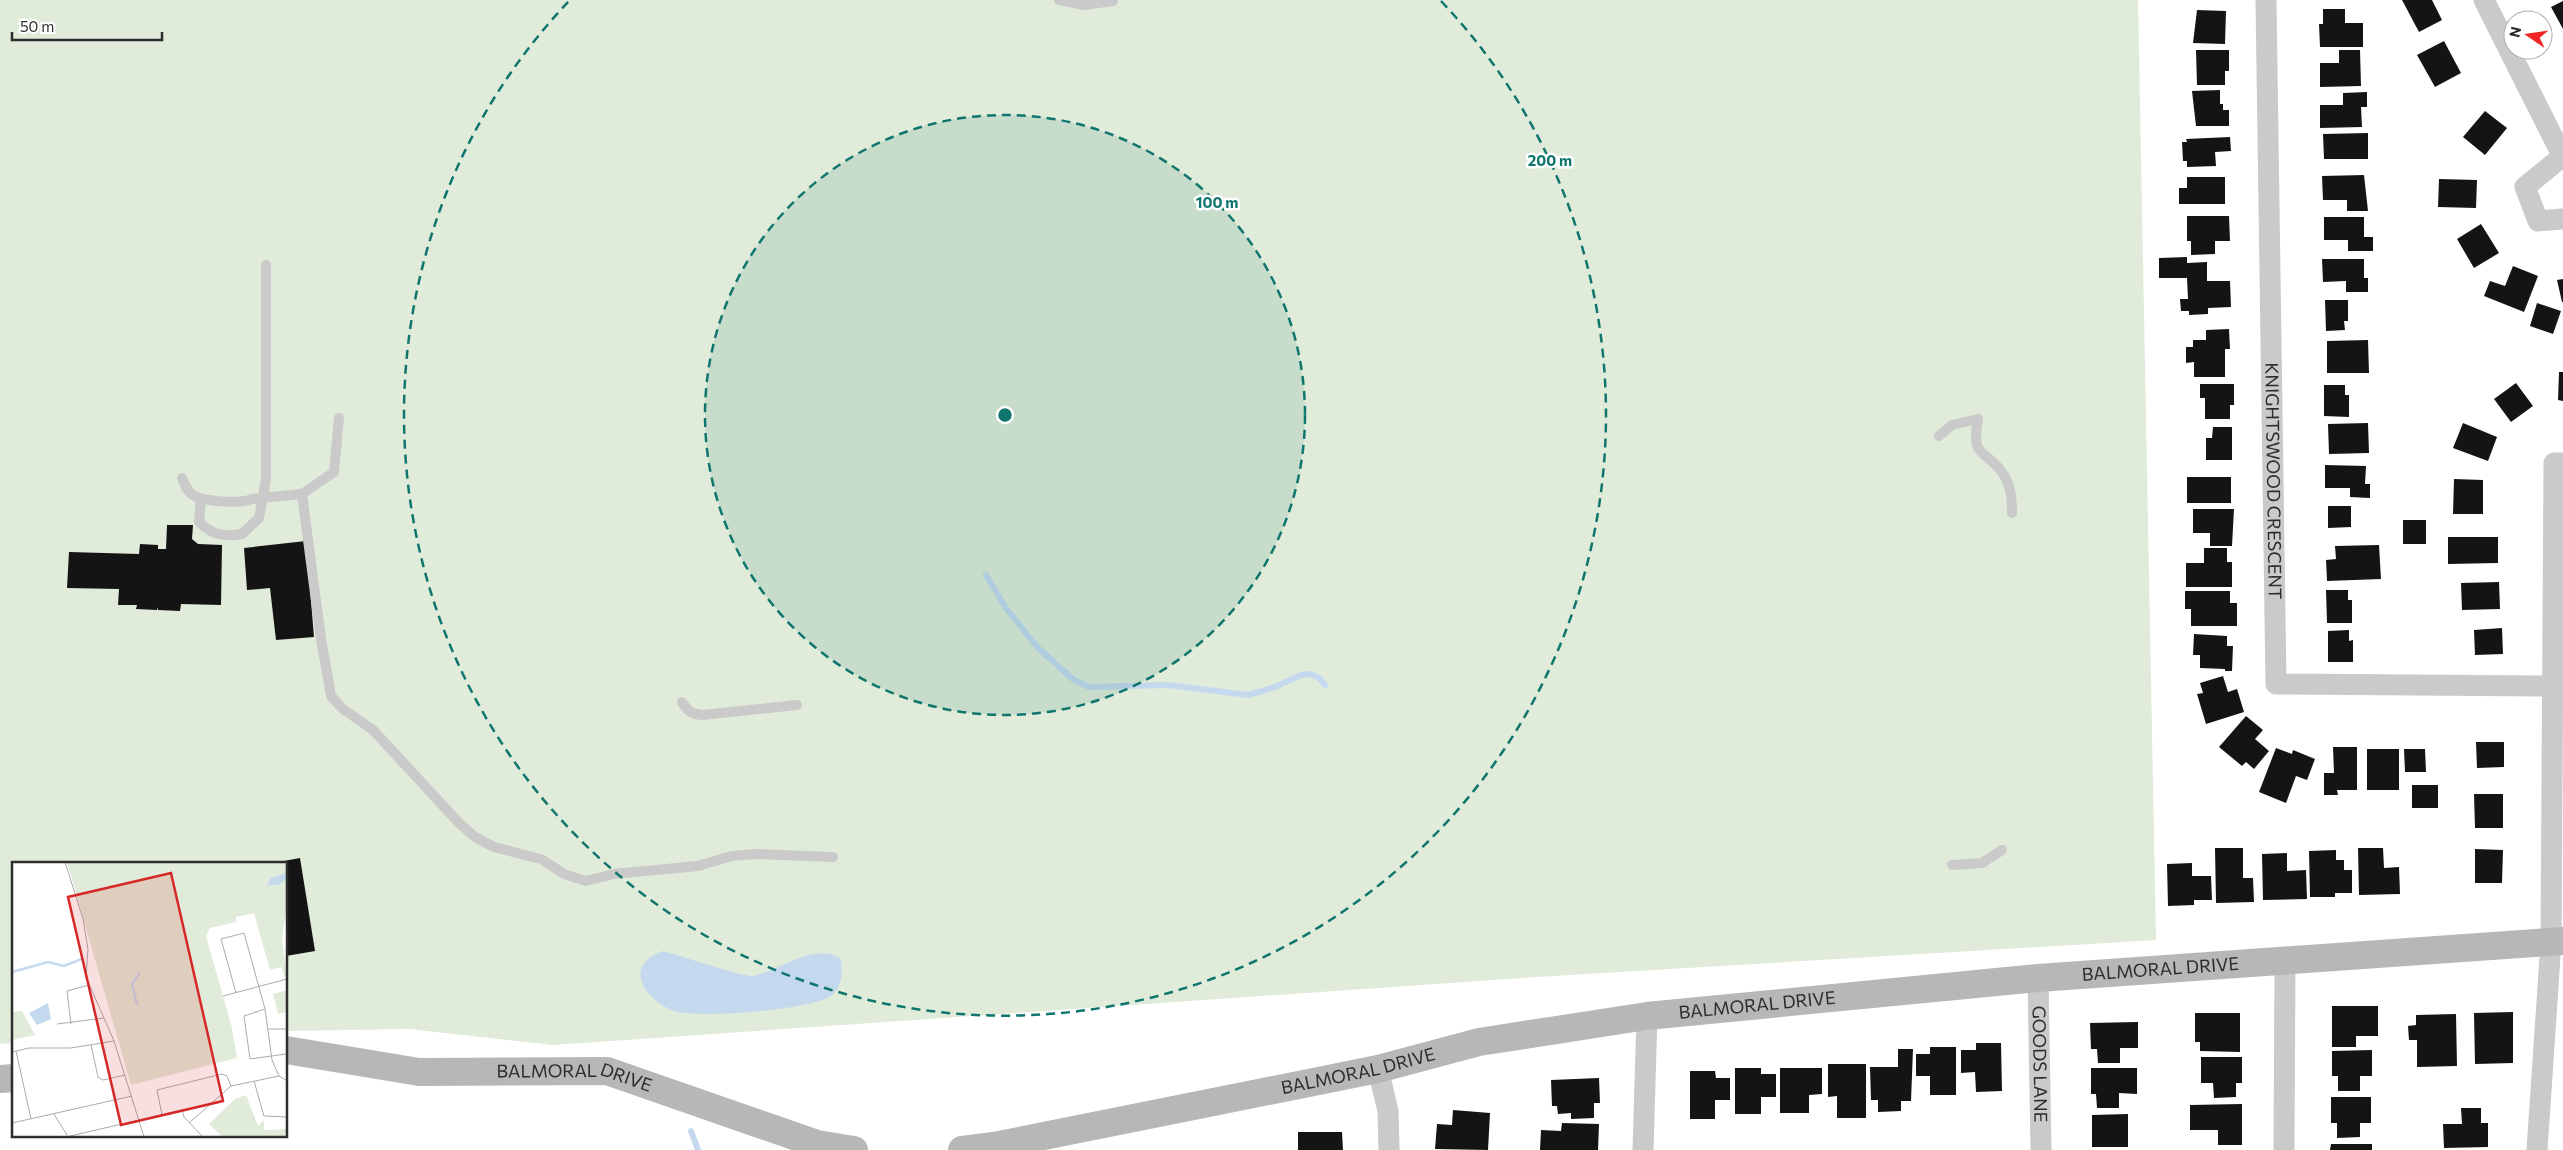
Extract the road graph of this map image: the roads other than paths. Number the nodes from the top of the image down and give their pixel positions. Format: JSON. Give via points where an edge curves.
{"nodes":[{"id":1,"x":1059,"y":0,"type":"edge"},
{"id":2,"x":2266,"y":0,"type":"edge"},
{"id":3,"x":2484,"y":0,"type":"edge"},
{"id":4,"x":1112,"y":1,"type":"edge"},
{"id":5,"x":2563,"y":156,"type":"edge"},
{"id":6,"x":2563,"y":219,"type":"edge"},
{"id":7,"x":266,"y":265,"type":"dead end"},
{"id":8,"x":339,"y":418,"type":"dead end"},
{"id":9,"x":1939,"y":436,"type":"dead end"},
{"id":10,"x":2563,"y":463,"type":"edge"},
{"id":11,"x":182,"y":478,"type":"dead end"},
{"id":12,"x":302,"y":494,"type":"junction"},
{"id":13,"x":201,"y":498,"type":"junction"},
{"id":14,"x":261,"y":500,"type":"junction"},
{"id":15,"x":2012,"y":513,"type":"dead end"},
{"id":16,"x":2553,"y":686,"type":"junction"},
{"id":17,"x":682,"y":702,"type":"dead end"},
{"id":18,"x":796,"y":705,"type":"dead end"},
{"id":19,"x":2002,"y":850,"type":"dead end"},
{"id":20,"x":833,"y":857,"type":"dead end"},
{"id":21,"x":1952,"y":865,"type":"dead end"},
{"id":22,"x":2557,"y":941,"type":"edge"},
{"id":23,"x":2285,"y":961,"type":"junction"},
{"id":24,"x":2038,"y":978,"type":"junction"},
{"id":25,"x":1647,"y":1016,"type":"junction"},
{"id":26,"x":288,"y":1050,"type":"edge"},
{"id":27,"x":1378,"y":1069,"type":"junction"},
{"id":28,"x":994,"y":1148,"type":"edge"},
{"id":29,"x":854,"y":1150,"type":"edge"},
{"id":30,"x":962,"y":1150,"type":"edge"},
{"id":31,"x":1389,"y":1150,"type":"edge"},
{"id":32,"x":1643,"y":1150,"type":"edge"},
{"id":33,"x":2041,"y":1150,"type":"edge"},
{"id":34,"x":2284,"y":1150,"type":"edge"},
{"id":35,"x":2537,"y":1150,"type":"edge"}],
"edges":[{"from":1,"to":4,"type":"lane","via":[[1084,5]]},
{"from":2,"to":16,"type":"street","name":"KNIGHTSWOOD CRESCENT","via":[[2276,684]]},
{"from":3,"to":5,"type":"street"},
{"from":5,"to":6,"type":"street","via":[[2525,187],[2538,221]]},
{"from":7,"to":14,"type":"lane","via":[[267,470]]},
{"from":8,"to":12,"type":"lane","via":[[334,472]]},
{"from":9,"to":15,"type":"lane","via":[[1952,426],[1978,419],[1978,449],[2006,479],[2012,495]]},
{"from":10,"to":16,"type":"street","via":[[2554,463]]},
{"from":11,"to":13,"type":"lane","via":[[188,491]]},
{"from":12,"to":14,"type":"lane"},
{"from":12,"to":20,"type":"lane","via":[[320,639],[331,696],[343,709],[373,730],[475,837],[494,847],[541,859],[555,865],[564,874],[586,880],[698,866],[731,856]]},
{"from":13,"to":14,"type":"lane","via":[[244,503],[252,499]]},
{"from":13,"to":14,"type":"lane","via":[[199,522],[211,532],[231,536],[242,534],[259,518]]},
{"from":16,"to":22,"type":"street"},
{"from":17,"to":18,"type":"lane","via":[[686,709],[702,715]]},
{"from":19,"to":21,"type":"lane","via":[[1982,863]]},
{"from":22,"to":23,"type":"street","name":"BALMORAL DRIVE"},
{"from":22,"to":35,"type":"street"},
{"from":23,"to":24,"type":"street","name":"BALMORAL DRIVE"},
{"from":23,"to":34,"type":"street"},
{"from":24,"to":25,"type":"street","name":"BALMORAL DRIVE"},
{"from":24,"to":33,"type":"street","name":"GOODS LANE"},
{"from":25,"to":27,"type":"street","name":"BALMORAL DRIVE","via":[[1479,1042]]},
{"from":25,"to":32,"type":"street"},
{"from":26,"to":29,"type":"street","name":"BALMORAL DRIVE","via":[[418,1072],[607,1071],[817,1144]]},
{"from":27,"to":28,"type":"street","name":"BALMORAL DRIVE"},
{"from":27,"to":31,"type":"street","via":[[1388,1112]]},
{"from":28,"to":30,"type":"street","name":"BALMORAL DRIVE"}]}
